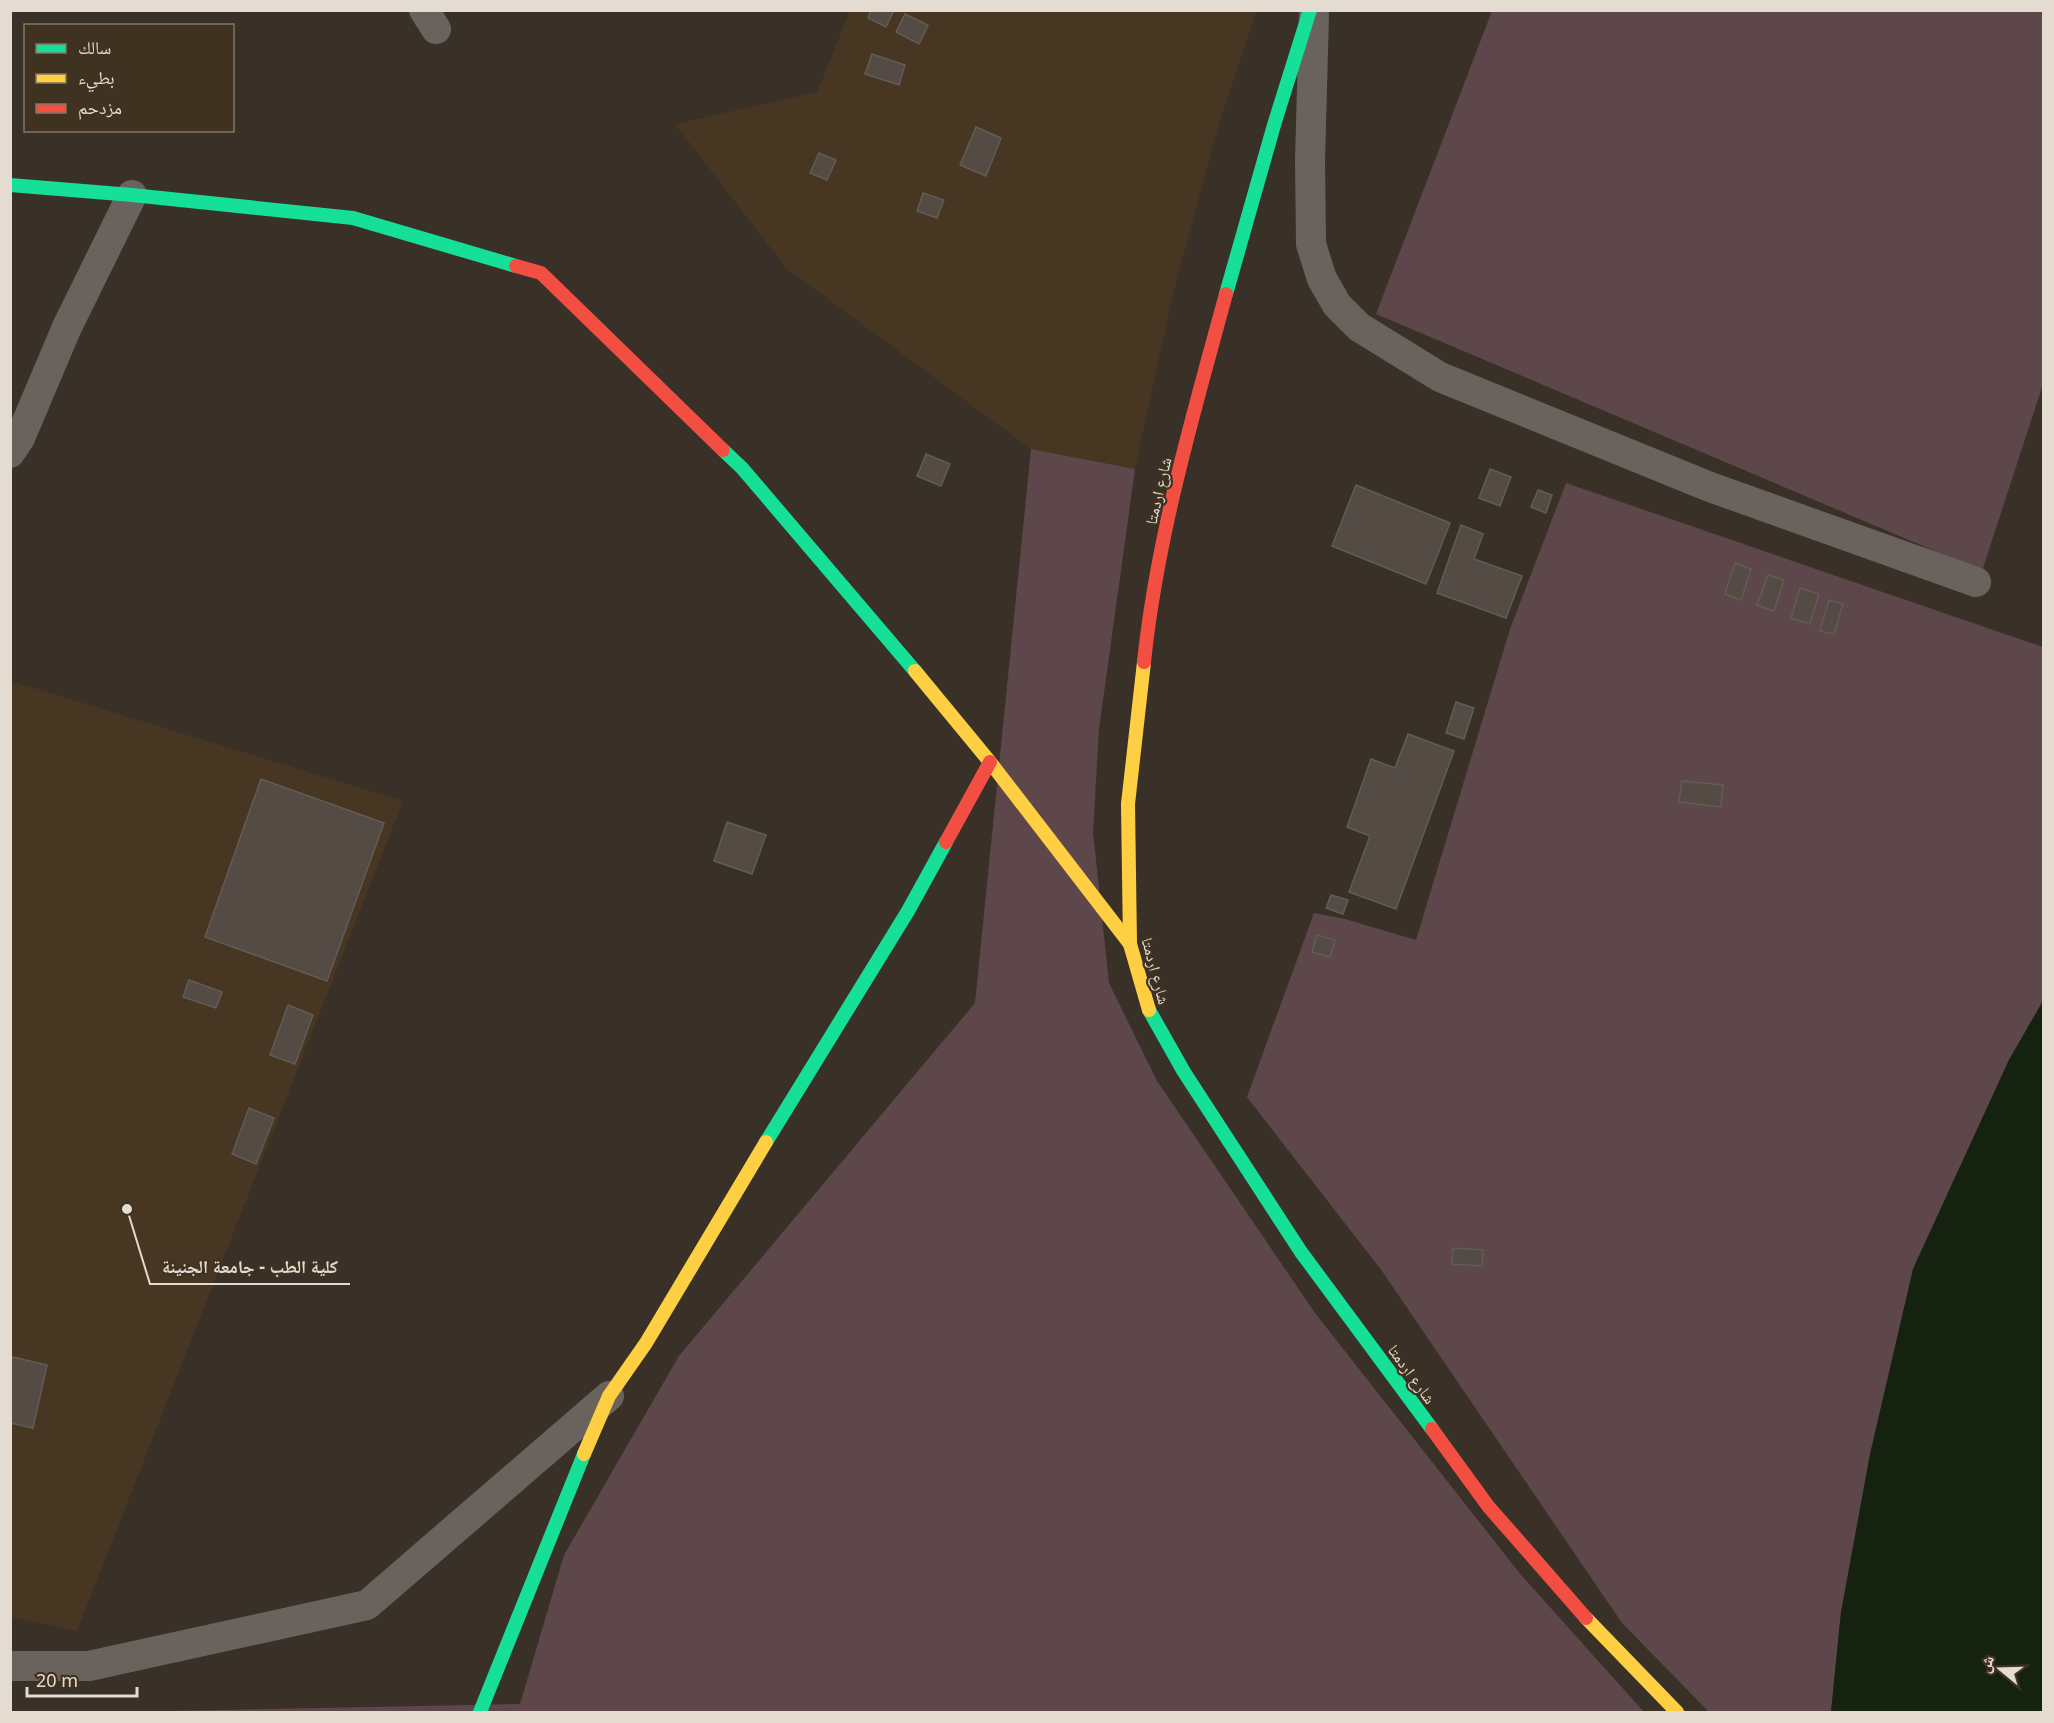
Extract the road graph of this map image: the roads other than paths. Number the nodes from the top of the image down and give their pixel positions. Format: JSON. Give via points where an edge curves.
{"nodes":[{"id":1,"x":1312,"y":10,"type":"edge"},
{"id":2,"x":10,"y":185,"type":"edge"},
{"id":3,"x":132,"y":195,"type":"junction"},
{"id":4,"x":10,"y":453,"type":"edge"},
{"id":5,"x":1976,"y":582,"type":"dead end"},
{"id":6,"x":990,"y":762,"type":"junction"},
{"id":7,"x":1130,"y":944,"type":"junction"},
{"id":8,"x":609,"y":1396,"type":"junction"},
{"id":9,"x":10,"y":1666,"type":"edge"},
{"id":10,"x":480,"y":1713,"type":"edge"},
{"id":11,"x":1677,"y":1713,"type":"edge"}],
"edges":[{"from":1,"to":5,"type":"street","via":[[1311,244],[1322,279],[1337,305],[1359,327],[1440,377],[1710,487]]},
{"from":1,"to":7,"type":"street","name":"شارع اردمتا","via":[[1271,136],[1190,424],[1150,603],[1128,804]]},
{"from":2,"to":3,"type":"street"},
{"from":3,"to":4,"type":"street"},
{"from":3,"to":6,"type":"street","via":[[354,218],[542,273],[742,468]]},
{"from":6,"to":7,"type":"street"},
{"from":6,"to":8,"type":"street","via":[[908,911],[646,1342]]},
{"from":7,"to":11,"type":"street","name":"شارع اردمتا","via":[[1150,1014],[1301,1252],[1488,1506],[1592,1625]]},
{"from":8,"to":9,"type":"street","via":[[367,1605],[88,1666]]},
{"from":8,"to":10,"type":"street"}]}
